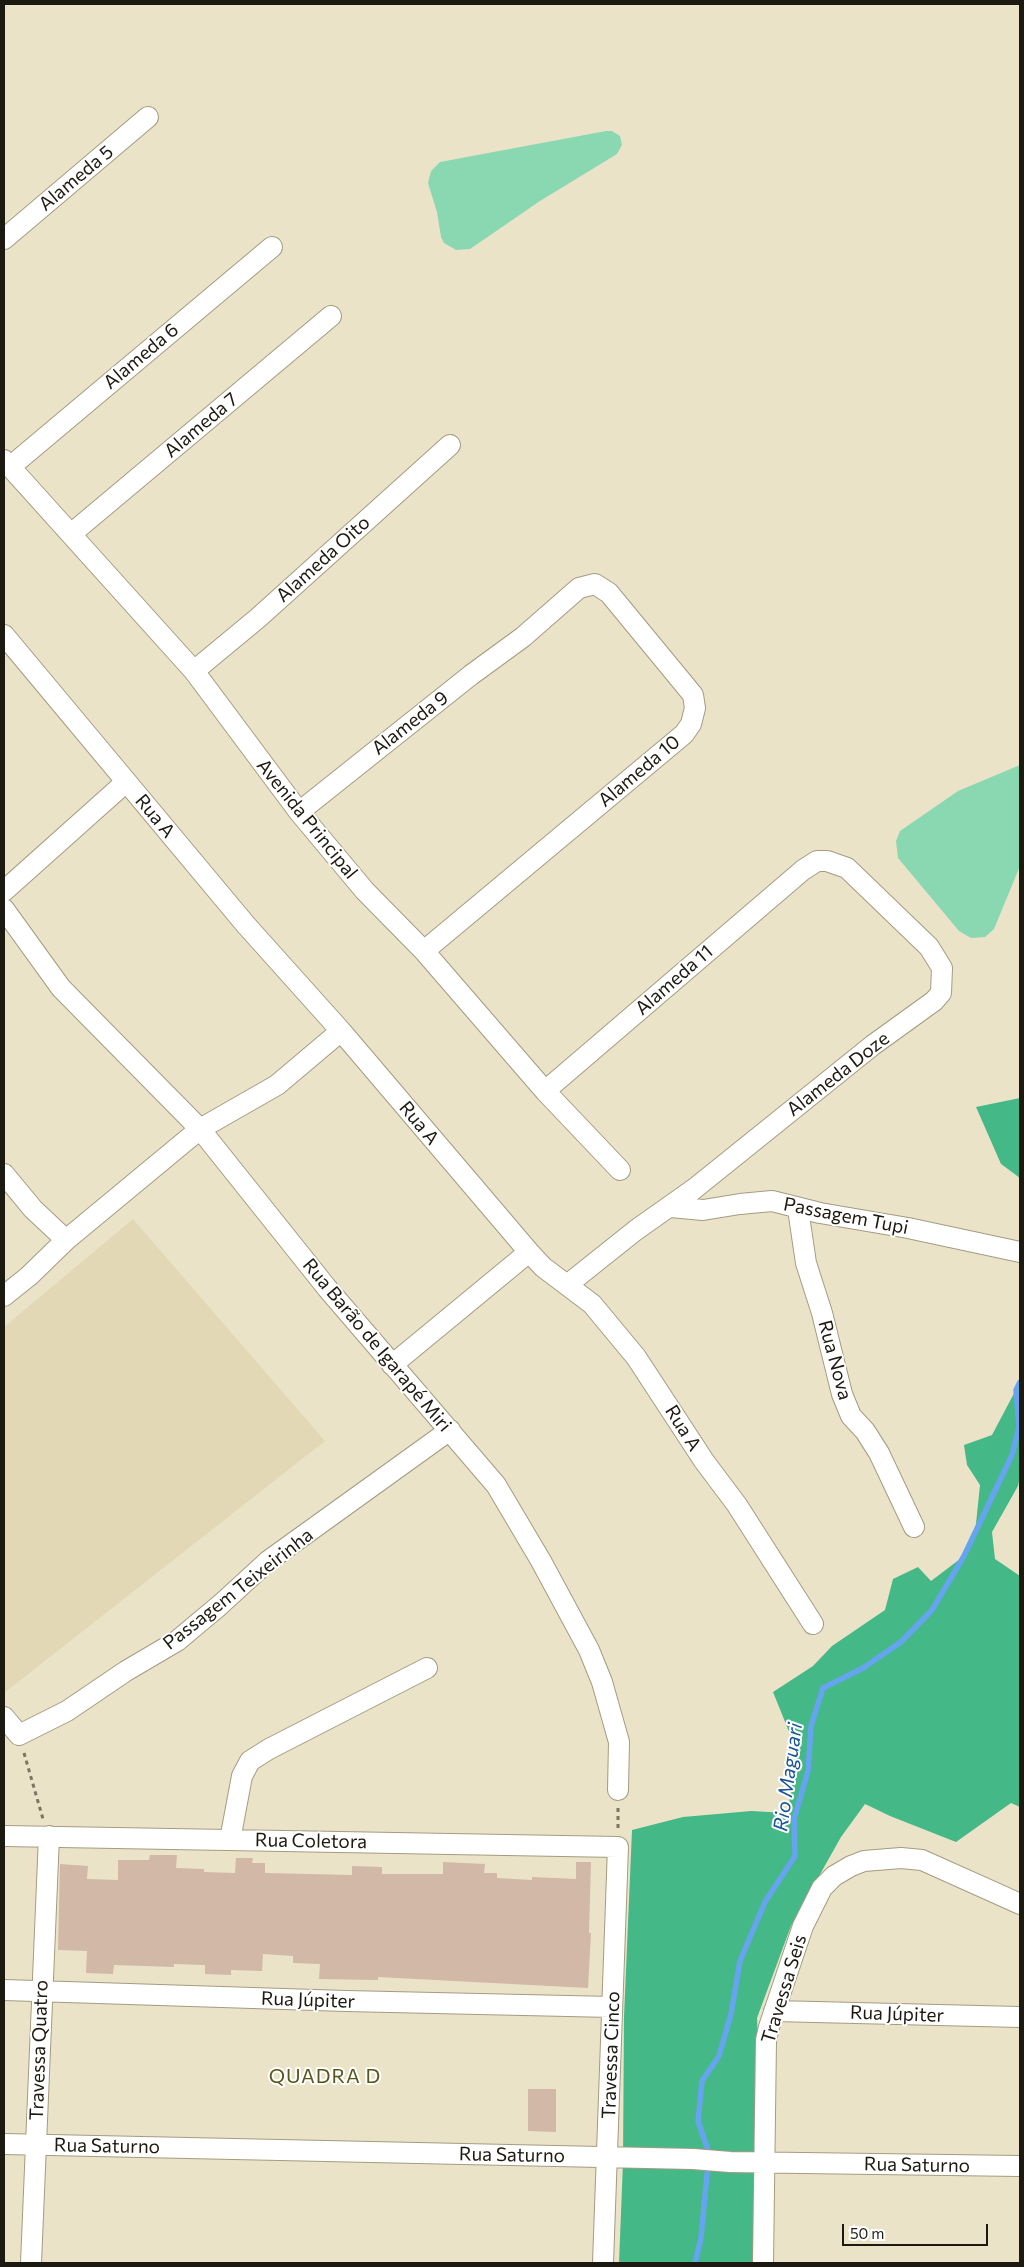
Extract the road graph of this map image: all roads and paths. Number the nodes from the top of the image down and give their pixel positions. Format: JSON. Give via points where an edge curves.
{"nodes":[{"id":1,"x":148,"y":117,"type":"dead end"},
{"id":2,"x":4,"y":240,"type":"edge"},
{"id":3,"x":272,"y":247,"type":"dead end"},
{"id":4,"x":331,"y":316,"type":"dead end"},
{"id":5,"x":450,"y":445,"type":"dead end"},
{"id":6,"x":7,"y":464,"type":"edge"},
{"id":7,"x":70,"y":534,"type":"junction"},
{"id":8,"x":4,"y":635,"type":"edge"},
{"id":9,"x":523,"y":637,"type":"joint"},
{"id":10,"x":194,"y":672,"type":"junction"},
{"id":11,"x":126,"y":782,"type":"junction"},
{"id":12,"x":299,"y":812,"type":"junction"},
{"id":13,"x":803,"y":870,"type":"joint"},
{"id":14,"x":4,"y":891,"type":"edge"},
{"id":15,"x":4,"y":909,"type":"edge"},
{"id":16,"x":424,"y":951,"type":"junction"},
{"id":17,"x":341,"y":1030,"type":"junction"},
{"id":18,"x":545,"y":1091,"type":"junction"},
{"id":19,"x":200,"y":1129,"type":"junction"},
{"id":20,"x":620,"y":1170,"type":"dead end"},
{"id":21,"x":4,"y":1174,"type":"edge"},
{"id":22,"x":671,"y":1207,"type":"junction"},
{"id":23,"x":798,"y":1209,"type":"junction"},
{"id":24,"x":66,"y":1240,"type":"junction"},
{"id":25,"x":529,"y":1252,"type":"junction"},
{"id":26,"x":1020,"y":1252,"type":"edge"},
{"id":27,"x":567,"y":1285,"type":"junction"},
{"id":28,"x":4,"y":1296,"type":"edge"},
{"id":29,"x":392,"y":1364,"type":"junction"},
{"id":30,"x":450,"y":1430,"type":"junction"},
{"id":31,"x":914,"y":1527,"type":"dead end"},
{"id":32,"x":813,"y":1624,"type":"dead end"},
{"id":33,"x":427,"y":1668,"type":"dead end"},
{"id":34,"x":4,"y":1717,"type":"edge"},
{"id":35,"x":19,"y":1735,"type":"junction"},
{"id":36,"x":618,"y":1790,"type":"joint"},
{"id":37,"x":4,"y":1836,"type":"edge"},
{"id":38,"x":49,"y":1836,"type":"junction"},
{"id":39,"x":230,"y":1840,"type":"junction"},
{"id":40,"x":618,"y":1847,"type":"junction"},
{"id":41,"x":1020,"y":1904,"type":"edge"},
{"id":42,"x":4,"y":1990,"type":"edge"},
{"id":43,"x":41,"y":1991,"type":"junction"},
{"id":44,"x":612,"y":2007,"type":"junction"},
{"id":45,"x":774,"y":2011,"type":"junction"},
{"id":46,"x":1020,"y":2018,"type":"edge"},
{"id":47,"x":4,"y":2144,"type":"edge"},
{"id":48,"x":36,"y":2145,"type":"junction"},
{"id":49,"x":607,"y":2157,"type":"junction"},
{"id":50,"x":764,"y":2162,"type":"junction"},
{"id":51,"x":1020,"y":2166,"type":"edge"},
{"id":52,"x":31,"y":2263,"type":"edge"},
{"id":53,"x":603,"y":2263,"type":"edge"},
{"id":54,"x":763,"y":2263,"type":"edge"}],
"edges":[{"from":1,"to":2,"type":"street","name":"Alameda 5"},
{"from":3,"to":6,"type":"street","name":"Alameda 6"},
{"from":4,"to":7,"type":"street","name":"Alameda 7"},
{"from":5,"to":10,"type":"street","name":"Alameda Oito"},
{"from":6,"to":7,"type":"street","name":"Avenida Principal"},
{"from":7,"to":10,"type":"street","name":"Avenida Principal"},
{"from":8,"to":11,"type":"street","name":"Rua A"},
{"from":9,"to":12,"type":"street","name":"Alameda 9"},
{"from":9,"to":16,"type":"street","name":"Alameda 10","via":[[579,588],[595,584],[609,593],[686,684],[693,695],[694,716],[684,734]]},
{"from":10,"to":12,"type":"street","name":"Avenida Principal"},
{"from":11,"to":14,"type":"street"},
{"from":11,"to":17,"type":"street","name":"Rua A","via":[[246,925]]},
{"from":12,"to":16,"type":"street","name":"Avenida Principal","via":[[365,891]]},
{"from":13,"to":18,"type":"street","name":"Alameda 11"},
{"from":13,"to":22,"type":"street","name":"Alameda Doze","via":[[817,861],[847,868],[936,956],[942,968],[941,993]]},
{"from":15,"to":19,"type":"street","name":"Rua Barão de Igarapé Miri","via":[[61,988]]},
{"from":16,"to":18,"type":"street","name":"Avenida Principal"},
{"from":17,"to":19,"type":"street","via":[[276,1085]]},
{"from":17,"to":25,"type":"street","name":"Rua A"},
{"from":18,"to":20,"type":"street","name":"Avenida Principal"},
{"from":19,"to":24,"type":"street"},
{"from":19,"to":29,"type":"street","name":"Rua Barão de Igarapé Miri","via":[[326,1288]]},
{"from":21,"to":24,"type":"street","via":[[33,1209]]},
{"from":22,"to":23,"type":"street","name":"Passagem Tupi","via":[[703,1210],[772,1201]]},
{"from":22,"to":27,"type":"street","name":"Alameda Doze"},
{"from":23,"to":26,"type":"street","name":"Passagem Tupi"},
{"from":23,"to":31,"type":"street","name":"Rua Nova","via":[[806,1264],[842,1394],[851,1416],[879,1453]]},
{"from":24,"to":28,"type":"street"},
{"from":25,"to":27,"type":"street","name":"Rua A"},
{"from":25,"to":29,"type":"street"},
{"from":27,"to":32,"type":"street","name":"Rua A","via":[[592,1304],[636,1357]]},
{"from":29,"to":30,"type":"street","name":"Rua Barão de Igarapé Miri"},
{"from":30,"to":35,"type":"street","name":"Passagem Teixeirinha","via":[[268,1561],[177,1641],[126,1670],[67,1711]]},
{"from":30,"to":36,"type":"street","name":"Rua Barão de Igarapé Miri","via":[[496,1485],[590,1650],[619,1742]]},
{"from":33,"to":39,"type":"street","via":[[250,1761],[242,1776]]},
{"from":34,"to":35,"type":"street"},
{"from":35,"to":38,"type":"path"},
{"from":36,"to":40,"type":"path"},
{"from":37,"to":38,"type":"street","name":"Rua Coletora"},
{"from":38,"to":39,"type":"street","name":"Rua Coletora"},
{"from":38,"to":43,"type":"street","name":"Travessa Quatro"},
{"from":39,"to":40,"type":"street","name":"Rua Coletora"},
{"from":40,"to":44,"type":"street","name":"Travessa Cinco"},
{"from":41,"to":45,"type":"street","name":"Travessa Seis","via":[[922,1860],[864,1861],[834,1876],[822,1888],[803,1926]]},
{"from":42,"to":43,"type":"street","name":"Rua Júpiter"},
{"from":43,"to":44,"type":"street","name":"Rua Júpiter"},
{"from":43,"to":48,"type":"street","name":"Travessa Quatro"},
{"from":44,"to":49,"type":"street","name":"Travessa Cinco"},
{"from":45,"to":46,"type":"street","name":"Rua Júpiter"},
{"from":45,"to":50,"type":"street","name":"Travessa Seis","via":[[765,2052]]},
{"from":47,"to":48,"type":"street","name":"Rua Saturno"},
{"from":48,"to":49,"type":"street","name":"Rua Saturno"},
{"from":48,"to":52,"type":"street","name":"Travessa Quatro"},
{"from":49,"to":50,"type":"street","name":"Rua Saturno"},
{"from":49,"to":53,"type":"street","name":"Travessa Cinco"},
{"from":50,"to":51,"type":"street","name":"Rua Saturno"},
{"from":50,"to":54,"type":"street","name":"Travessa Seis"}]}
